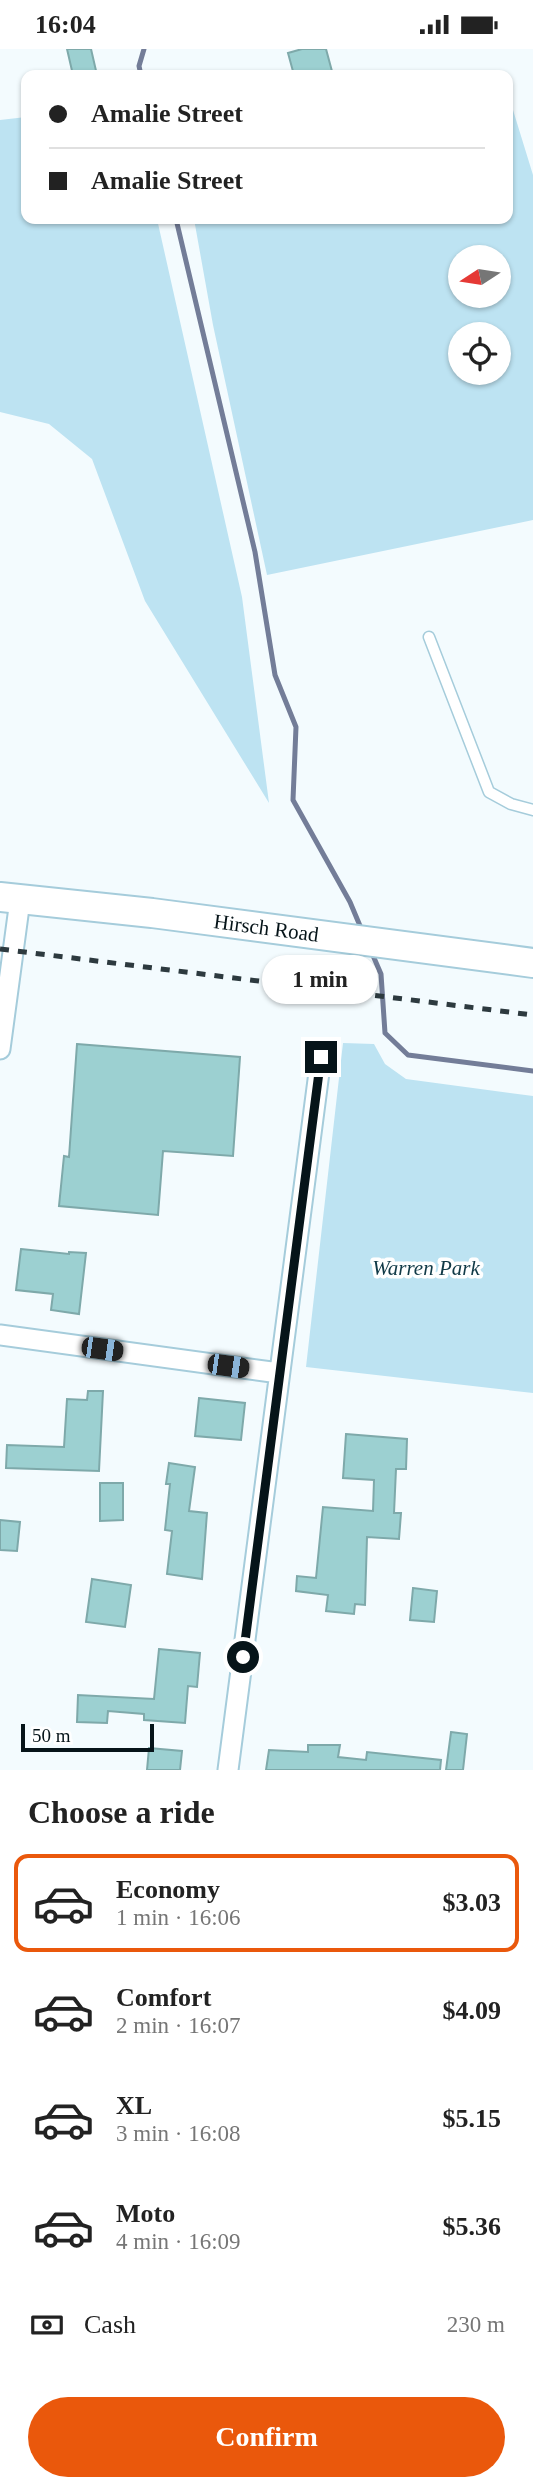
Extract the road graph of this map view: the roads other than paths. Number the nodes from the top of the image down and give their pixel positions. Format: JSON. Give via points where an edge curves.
{"nodes":[{"id":1,"x":429,"y":638,"type":"dead end"},
{"id":2,"x":533,"y":810,"type":"edge"},
{"id":3,"x":10,"y":898,"type":"edge"},
{"id":4,"x":533,"y":963,"type":"edge"},
{"id":5,"x":0,"y":1049,"type":"edge"},
{"id":6,"x":321,"y":1057,"type":"dead end"},
{"id":7,"x":0,"y":1335,"type":"edge"},
{"id":8,"x":279,"y":1373,"type":"junction"},
{"id":9,"x":229,"y":1770,"type":"edge"}],
"edges":[{"from":1,"to":2,"type":"lane","via":[[489,792]]},
{"from":3,"to":4,"type":"main road","name":"Hirsch Road"},
{"from":3,"to":5,"type":"street"},
{"from":6,"to":8,"type":"street"},
{"from":7,"to":8,"type":"street"},
{"from":8,"to":9,"type":"street"}]}
